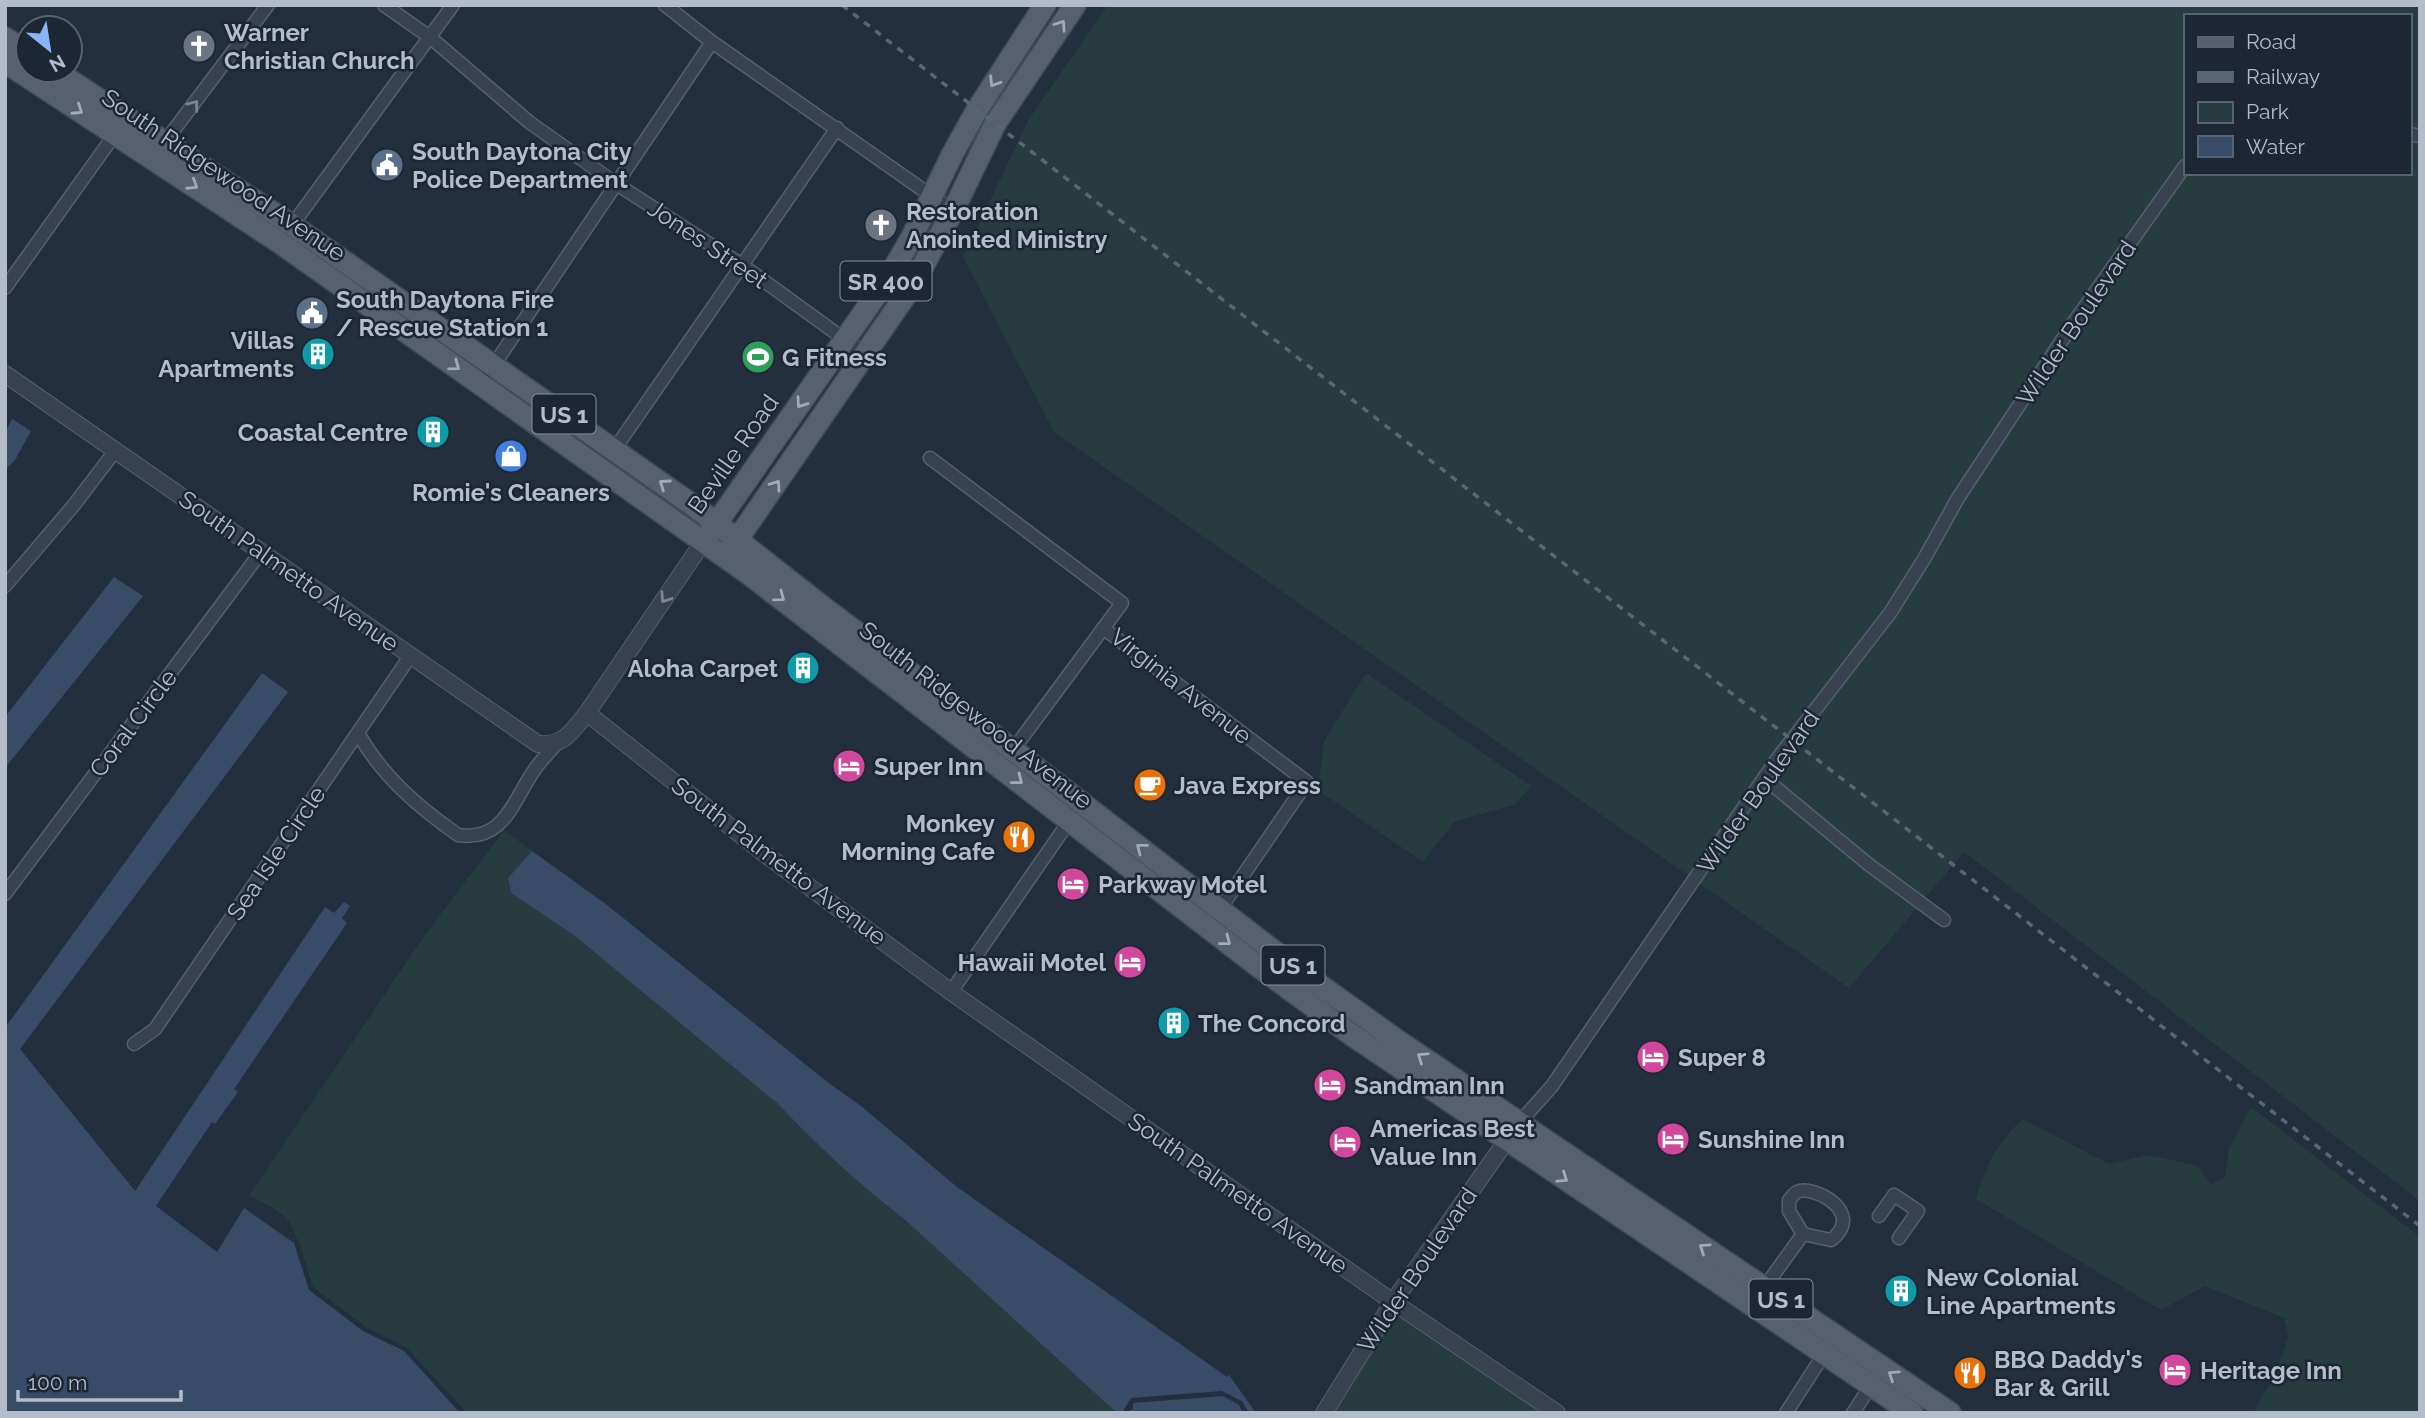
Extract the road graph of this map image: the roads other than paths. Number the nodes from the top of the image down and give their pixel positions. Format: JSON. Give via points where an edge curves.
{"nodes":[{"id":1,"x":268,"y":5,"type":"edge"},
{"id":2,"x":384,"y":5,"type":"edge"},
{"id":3,"x":453,"y":5,"type":"edge"},
{"id":4,"x":666,"y":5,"type":"edge"},
{"id":5,"x":1045,"y":5,"type":"edge"},
{"id":6,"x":1074,"y":5,"type":"edge"},
{"id":7,"x":430,"y":38,"type":"junction"},
{"id":8,"x":712,"y":42,"type":"junction"},
{"id":9,"x":1010,"y":58,"type":"junction"},
{"id":10,"x":1029,"y":71,"type":"junction"},
{"id":11,"x":59,"y":84,"type":"edge"},
{"id":12,"x":62,"y":84,"type":"edge"},
{"id":13,"x":837,"y":128,"type":"junction"},
{"id":14,"x":115,"y":134,"type":"junction"},
{"id":15,"x":159,"y":151,"type":"junction"},
{"id":16,"x":2184,"y":167,"type":"edge"},
{"id":17,"x":615,"y":183,"type":"junction"},
{"id":18,"x":933,"y":197,"type":"junction"},
{"id":19,"x":953,"y":211,"type":"junction"},
{"id":20,"x":292,"y":225,"type":"junction"},
{"id":21,"x":279,"y":242,"type":"junction"},
{"id":22,"x":741,"y":265,"type":"junction"},
{"id":23,"x":5,"y":288,"type":"edge"},
{"id":24,"x":845,"y":340,"type":"junction"},
{"id":25,"x":866,"y":355,"type":"junction"},
{"id":26,"x":495,"y":366,"type":"junction"},
{"id":27,"x":5,"y":374,"type":"edge"},
{"id":28,"x":481,"y":384,"type":"junction"},
{"id":29,"x":614,"y":450,"type":"junction"},
{"id":30,"x":115,"y":451,"type":"junction"},
{"id":31,"x":930,"y":458,"type":"dead end"},
{"id":32,"x":717,"y":524,"type":"junction"},
{"id":33,"x":704,"y":542,"type":"junction"},
{"id":34,"x":731,"y":549,"type":"junction"},
{"id":35,"x":261,"y":552,"type":"junction"},
{"id":36,"x":5,"y":586,"type":"edge"},
{"id":37,"x":1103,"y":628,"type":"junction"},
{"id":38,"x":411,"y":655,"type":"junction"},
{"id":39,"x":587,"y":713,"type":"junction"},
{"id":40,"x":954,"y":731,"type":"junction"},
{"id":41,"x":358,"y":733,"type":"junction"},
{"id":42,"x":556,"y":744,"type":"junction"},
{"id":43,"x":1008,"y":746,"type":"junction"},
{"id":44,"x":1765,"y":778,"type":"junction"},
{"id":45,"x":1070,"y":820,"type":"junction"},
{"id":46,"x":5,"y":894,"type":"edge"},
{"id":47,"x":1172,"y":899,"type":"junction"},
{"id":48,"x":1220,"y":909,"type":"junction"},
{"id":49,"x":1944,"y":920,"type":"dead end"},
{"id":50,"x":951,"y":992,"type":"junction"},
{"id":51,"x":134,"y":1044,"type":"dead end"},
{"id":52,"x":1512,"y":1132,"type":"junction"},
{"id":53,"x":1879,"y":1216,"type":"dead end"},
{"id":54,"x":1803,"y":1234,"type":"junction"},
{"id":55,"x":1899,"y":1238,"type":"dead end"},
{"id":56,"x":1764,"y":1288,"type":"junction"},
{"id":57,"x":1393,"y":1302,"type":"junction"},
{"id":58,"x":1824,"y":1354,"type":"junction"},
{"id":59,"x":1871,"y":1385,"type":"junction"},
{"id":60,"x":1324,"y":1413,"type":"edge"},
{"id":61,"x":1557,"y":1413,"type":"edge"},
{"id":62,"x":1786,"y":1413,"type":"edge"},
{"id":63,"x":1853,"y":1413,"type":"edge"},
{"id":64,"x":1912,"y":1413,"type":"edge"},
{"id":65,"x":1950,"y":1413,"type":"edge"}],
"edges":[{"from":15,"to":1,"type":"street","one_way":true},
{"from":2,"to":7,"type":"street","name":"Jones Street"},
{"from":3,"to":7,"type":"street"},
{"from":4,"to":8,"type":"street"},
{"from":5,"to":9,"type":"main road","name":"Beville Road","number":"SR 400"},
{"from":10,"to":6,"type":"main road","number":"SR 400","one_way":true},
{"from":7,"to":17,"type":"street","name":"Jones Street","via":[[529,122]]},
{"from":7,"to":20,"type":"street"},
{"from":8,"to":13,"type":"street"},
{"from":8,"to":17,"type":"street"},
{"from":9,"to":10,"type":"street"},
{"from":9,"to":18,"type":"main road","name":"Beville Road","number":"SR 400","one_way":true,"via":[[959,142]]},
{"from":10,"to":19,"type":"main road","number":"SR 400","via":[[995,124]]},
{"from":11,"to":14,"type":"main road","name":"South Ridgewood Avenue","number":"US 1","one_way":true},
{"from":12,"to":15,"type":"main road","name":"South Ridgewood Avenue","number":"US 1"},
{"from":13,"to":18,"type":"street"},
{"from":13,"to":22,"type":"street"},
{"from":14,"to":15,"type":"main road","name":"South Ridgewood Avenue","number":"US 1"},
{"from":14,"to":23,"type":"street"},
{"from":15,"to":20,"type":"main road","name":"South Ridgewood Avenue","number":"US 1"},
{"from":15,"to":21,"type":"main road","name":"South Ridgewood Avenue","number":"US 1","one_way":true},
{"from":16,"to":44,"type":"street","name":"Wilder Boulevard","via":[[2076,319],[1958,498],[1890,613]]},
{"from":17,"to":22,"type":"street","name":"Jones Street"},
{"from":17,"to":26,"type":"street"},
{"from":18,"to":19,"type":"street"},
{"from":18,"to":24,"type":"main road","name":"Beville Road","number":"SR 400","via":[[892,272]]},
{"from":19,"to":25,"type":"main road","number":"SR 400","via":[[912,286]]},
{"from":20,"to":21,"type":"street"},
{"from":20,"to":26,"type":"main road","name":"South Ridgewood Avenue","number":"US 1"},
{"from":21,"to":28,"type":"main road","name":"South Ridgewood Avenue","number":"US 1","one_way":true},
{"from":22,"to":24,"type":"street","name":"Jones Street"},
{"from":22,"to":29,"type":"street"},
{"from":24,"to":25,"type":"street","name":"Jones Street"},
{"from":24,"to":32,"type":"main road","name":"Beville Road","number":"SR 400","one_way":true},
{"from":34,"to":25,"type":"main road","number":"SR 400","one_way":true},
{"from":26,"to":28,"type":"street"},
{"from":26,"to":29,"type":"main road","name":"South Ridgewood Avenue","number":"US 1"},
{"from":27,"to":30,"type":"street","name":"South Palmetto Avenue"},
{"from":28,"to":33,"type":"main road","name":"South Ridgewood Avenue","number":"US 1"},
{"from":32,"to":29,"type":"main road","name":"South Ridgewood Avenue","number":"US 1","one_way":true},
{"from":30,"to":35,"type":"street","name":"South Palmetto Avenue"},
{"from":30,"to":36,"type":"street"},
{"from":31,"to":37,"type":"street","name":"Virginia Avenue","via":[[1122,603]]},
{"from":32,"to":33,"type":"main road","name":"Beville Road","number":"SR 400"},
{"from":32,"to":34,"type":"main road","name":"South Ridgewood Avenue","number":"US 1"},
{"from":33,"to":34,"type":"main road","name":"South Ridgewood Avenue","number":"US 1"},
{"from":33,"to":39,"type":"street","name":"Beville Road","one_way":true},
{"from":34,"to":40,"type":"main road","name":"South Ridgewood Avenue","number":"US 1","one_way":true},
{"from":34,"to":43,"type":"main road","name":"South Ridgewood Avenue","number":"US 1"},
{"from":35,"to":38,"type":"street","name":"South Palmetto Avenue"},
{"from":35,"to":46,"type":"street","name":"Coral Circle"},
{"from":37,"to":43,"type":"street"},
{"from":37,"to":48,"type":"street","name":"Virginia Avenue","via":[[1307,782]]},
{"from":38,"to":41,"type":"street","name":"Sea Isle Circle"},
{"from":38,"to":42,"type":"street","name":"South Palmetto Avenue","via":[[538,744]]},
{"from":39,"to":42,"type":"street"},
{"from":39,"to":50,"type":"street","name":"South Palmetto Avenue","via":[[761,851]]},
{"from":40,"to":43,"type":"main road","via":[[966,729]]},
{"from":40,"to":45,"type":"main road","name":"South Ridgewood Avenue","number":"US 1","one_way":true},
{"from":41,"to":42,"type":"street","via":[[403,792],[458,835],[468,836],[493,830]]},
{"from":41,"to":51,"type":"street","name":"Sea Isle Circle","via":[[155,1029]]},
{"from":48,"to":43,"type":"main road","name":"South Ridgewood Avenue","number":"US 1","one_way":true},
{"from":44,"to":49,"type":"street"},
{"from":44,"to":52,"type":"street","name":"Wilder Boulevard","via":[[1552,1086]]},
{"from":45,"to":47,"type":"main road","name":"South Ridgewood Avenue","number":"US 1"},
{"from":45,"to":50,"type":"street"},
{"from":47,"to":48,"type":"main road","via":[[1204,911]]},
{"from":47,"to":52,"type":"main road","name":"South Ridgewood Avenue","number":"US 1","one_way":true,"via":[[1352,1035]]},
{"from":52,"to":48,"type":"main road","name":"South Ridgewood Avenue","number":"US 1","one_way":true},
{"from":50,"to":57,"type":"street","name":"South Palmetto Avenue"},
{"from":56,"to":52,"type":"main road","name":"South Ridgewood Avenue","number":"US 1","one_way":true},
{"from":52,"to":57,"type":"street","name":"Wilder Boulevard"},
{"from":52,"to":58,"type":"main road","name":"South Ridgewood Avenue","number":"US 1","one_way":true},
{"from":53,"to":55,"type":"street","via":[[1894,1195],[1918,1211]]},
{"from":54,"to":54,"type":"street","via":[[1831,1240],[1841,1232],[1844,1223],[1836,1204],[1809,1190],[1798,1191],[1789,1200],[1789,1211]]},
{"from":54,"to":56,"type":"street"},
{"from":65,"to":56,"type":"main road","name":"South Ridgewood Avenue","number":"US 1","one_way":true},
{"from":57,"to":60,"type":"street","name":"Wilder Boulevard"},
{"from":57,"to":61,"type":"street","name":"South Palmetto Avenue"},
{"from":58,"to":59,"type":"main road","name":"South Ridgewood Avenue","number":"US 1"},
{"from":58,"to":62,"type":"street"},
{"from":59,"to":63,"type":"street"},
{"from":59,"to":64,"type":"main road","name":"South Ridgewood Avenue","number":"US 1"}]}
